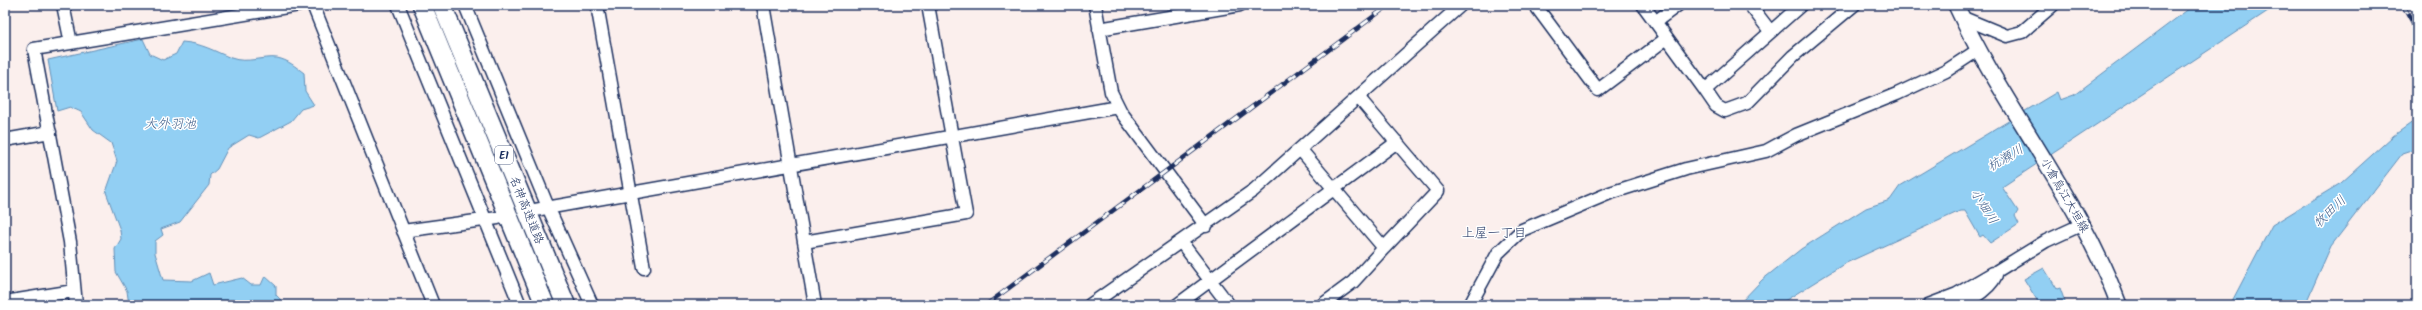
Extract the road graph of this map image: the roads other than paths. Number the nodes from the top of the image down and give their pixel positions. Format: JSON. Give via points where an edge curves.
{"nodes":[{"id":1,"x":63,"y":5,"type":"edge"},
{"id":2,"x":299,"y":5,"type":"edge"},
{"id":3,"x":312,"y":5,"type":"edge"},
{"id":4,"x":398,"y":5,"type":"edge"},
{"id":5,"x":422,"y":5,"type":"edge"},
{"id":6,"x":442,"y":5,"type":"edge"},
{"id":7,"x":464,"y":5,"type":"edge"},
{"id":8,"x":597,"y":5,"type":"edge"},
{"id":9,"x":763,"y":5,"type":"edge"},
{"id":10,"x":928,"y":5,"type":"edge"},
{"id":11,"x":1095,"y":5,"type":"edge"},
{"id":12,"x":1240,"y":5,"type":"edge"},
{"id":13,"x":1461,"y":5,"type":"edge"},
{"id":14,"x":1535,"y":5,"type":"edge"},
{"id":15,"x":1643,"y":5,"type":"edge"},
{"id":16,"x":1678,"y":5,"type":"edge"},
{"id":17,"x":1750,"y":5,"type":"edge"},
{"id":18,"x":1801,"y":5,"type":"edge"},
{"id":19,"x":1854,"y":5,"type":"edge"},
{"id":20,"x":2052,"y":5,"type":"edge"},
{"id":21,"x":1958,"y":11,"type":"edge"},
{"id":22,"x":1655,"y":22,"type":"junction"},
{"id":23,"x":1099,"y":29,"type":"junction"},
{"id":24,"x":1770,"y":31,"type":"junction"},
{"id":25,"x":1667,"y":38,"type":"junction"},
{"id":26,"x":71,"y":43,"type":"junction"},
{"id":27,"x":1981,"y":54,"type":"junction"},
{"id":28,"x":1705,"y":90,"type":"junction"},
{"id":29,"x":1358,"y":97,"type":"junction"},
{"id":30,"x":1118,"y":107,"type":"junction"},
{"id":31,"x":50,"y":132,"type":"junction"},
{"id":32,"x":952,"y":138,"type":"junction"},
{"id":33,"x":5,"y":140,"type":"edge"},
{"id":34,"x":1397,"y":142,"type":"junction"},
{"id":35,"x":1300,"y":149,"type":"junction"},
{"id":36,"x":791,"y":165,"type":"junction"},
{"id":37,"x":1333,"y":188,"type":"junction"},
{"id":38,"x":630,"y":193,"type":"junction"},
{"id":39,"x":548,"y":207,"type":"junction"},
{"id":40,"x":535,"y":210,"type":"dead end"},
{"id":41,"x":492,"y":218,"type":"junction"},
{"id":42,"x":2080,"y":219,"type":"junction"},
{"id":43,"x":1206,"y":226,"type":"junction"},
{"id":44,"x":403,"y":231,"type":"junction"},
{"id":45,"x":804,"y":242,"type":"junction"},
{"id":46,"x":1181,"y":242,"type":"junction"},
{"id":47,"x":1384,"y":248,"type":"junction"},
{"id":48,"x":644,"y":268,"type":"dead end"},
{"id":49,"x":1997,"y":270,"type":"junction"},
{"id":50,"x":1210,"y":280,"type":"junction"},
{"id":51,"x":74,"y":291,"type":"junction"},
{"id":52,"x":5,"y":302,"type":"edge"},
{"id":53,"x":1972,"y":303,"type":"edge"},
{"id":54,"x":76,"y":305,"type":"edge"},
{"id":55,"x":433,"y":305,"type":"edge"},
{"id":56,"x":520,"y":305,"type":"edge"},
{"id":57,"x":545,"y":305,"type":"edge"},
{"id":58,"x":566,"y":305,"type":"edge"},
{"id":59,"x":592,"y":305,"type":"edge"},
{"id":60,"x":815,"y":305,"type":"edge"},
{"id":61,"x":1090,"y":305,"type":"edge"},
{"id":62,"x":1177,"y":305,"type":"edge"},
{"id":63,"x":1229,"y":305,"type":"edge"},
{"id":64,"x":1322,"y":305,"type":"edge"},
{"id":65,"x":1470,"y":305,"type":"edge"},
{"id":66,"x":1928,"y":305,"type":"edge"},
{"id":67,"x":1958,"y":305,"type":"edge"},
{"id":68,"x":2119,"y":305,"type":"edge"}],
"edges":[{"from":1,"to":26,"type":"street"},
{"from":2,"to":26,"type":"street"},
{"from":3,"to":44,"type":"street"},
{"from":4,"to":41,"type":"street"},
{"from":5,"to":57,"type":"highway","name":"名神高速道路","number":"E1"},
{"from":6,"to":58,"type":"highway","name":"名神高速道路","number":"E1"},
{"from":7,"to":39,"type":"street"},
{"from":8,"to":38,"type":"street"},
{"from":9,"to":36,"type":"street"},
{"from":10,"to":32,"type":"street"},
{"from":11,"to":23,"type":"street"},
{"from":12,"to":23,"type":"street"},
{"from":13,"to":29,"type":"street"},
{"from":14,"to":25,"type":"street","via":[[1598,90]]},
{"from":15,"to":22,"type":"street"},
{"from":16,"to":22,"type":"street"},
{"from":17,"to":24,"type":"street"},
{"from":18,"to":24,"type":"street"},
{"from":19,"to":28,"type":"street","via":[[1794,56],[1747,103],[1725,111],[1716,106]]},
{"from":20,"to":21,"type":"street","via":[[2022,32],[2008,36]]},
{"from":21,"to":27,"type":"main road","name":"小倉烏江大垣線"},
{"from":22,"to":25,"type":"street"},
{"from":23,"to":30,"type":"street","via":[[1111,92]]},
{"from":24,"to":28,"type":"street"},
{"from":25,"to":28,"type":"street"},
{"from":26,"to":31,"type":"street","via":[[34,49]]},
{"from":27,"to":42,"type":"main road","name":"小倉烏江大垣線"},
{"from":27,"to":65,"type":"street","via":[[1766,151],[1686,169],[1610,193],[1522,230],[1498,253]]},
{"from":29,"to":34,"type":"street"},
{"from":29,"to":35,"type":"street"},
{"from":30,"to":32,"type":"street"},
{"from":30,"to":43,"type":"street"},
{"from":31,"to":33,"type":"street"},
{"from":31,"to":51,"type":"street","via":[[70,242]]},
{"from":32,"to":36,"type":"street"},
{"from":32,"to":45,"type":"street","via":[[966,214]]},
{"from":34,"to":37,"type":"street"},
{"from":34,"to":47,"type":"street","via":[[1438,191]]},
{"from":35,"to":37,"type":"street"},
{"from":35,"to":43,"type":"street","via":[[1254,190]]},
{"from":36,"to":38,"type":"street"},
{"from":36,"to":45,"type":"street"},
{"from":37,"to":47,"type":"street"},
{"from":37,"to":50,"type":"street"},
{"from":38,"to":39,"type":"street"},
{"from":38,"to":48,"type":"street"},
{"from":39,"to":40,"type":"street"},
{"from":39,"to":59,"type":"street"},
{"from":41,"to":44,"type":"street"},
{"from":41,"to":56,"type":"street"},
{"from":42,"to":49,"type":"street"},
{"from":42,"to":68,"type":"main road","name":"小倉烏江大垣線","via":[[2107,273]]},
{"from":43,"to":46,"type":"street"},
{"from":44,"to":55,"type":"street"},
{"from":45,"to":60,"type":"street"},
{"from":46,"to":50,"type":"street"},
{"from":46,"to":61,"type":"street"},
{"from":47,"to":64,"type":"street","via":[[1353,282]]},
{"from":49,"to":53,"type":"street","via":[[1996,277]]},
{"from":49,"to":66,"type":"street","via":[[1957,294]]},
{"from":50,"to":62,"type":"street"},
{"from":50,"to":63,"type":"street"},
{"from":51,"to":52,"type":"street"},
{"from":51,"to":54,"type":"street"},
{"from":53,"to":67,"type":"street"}]}
